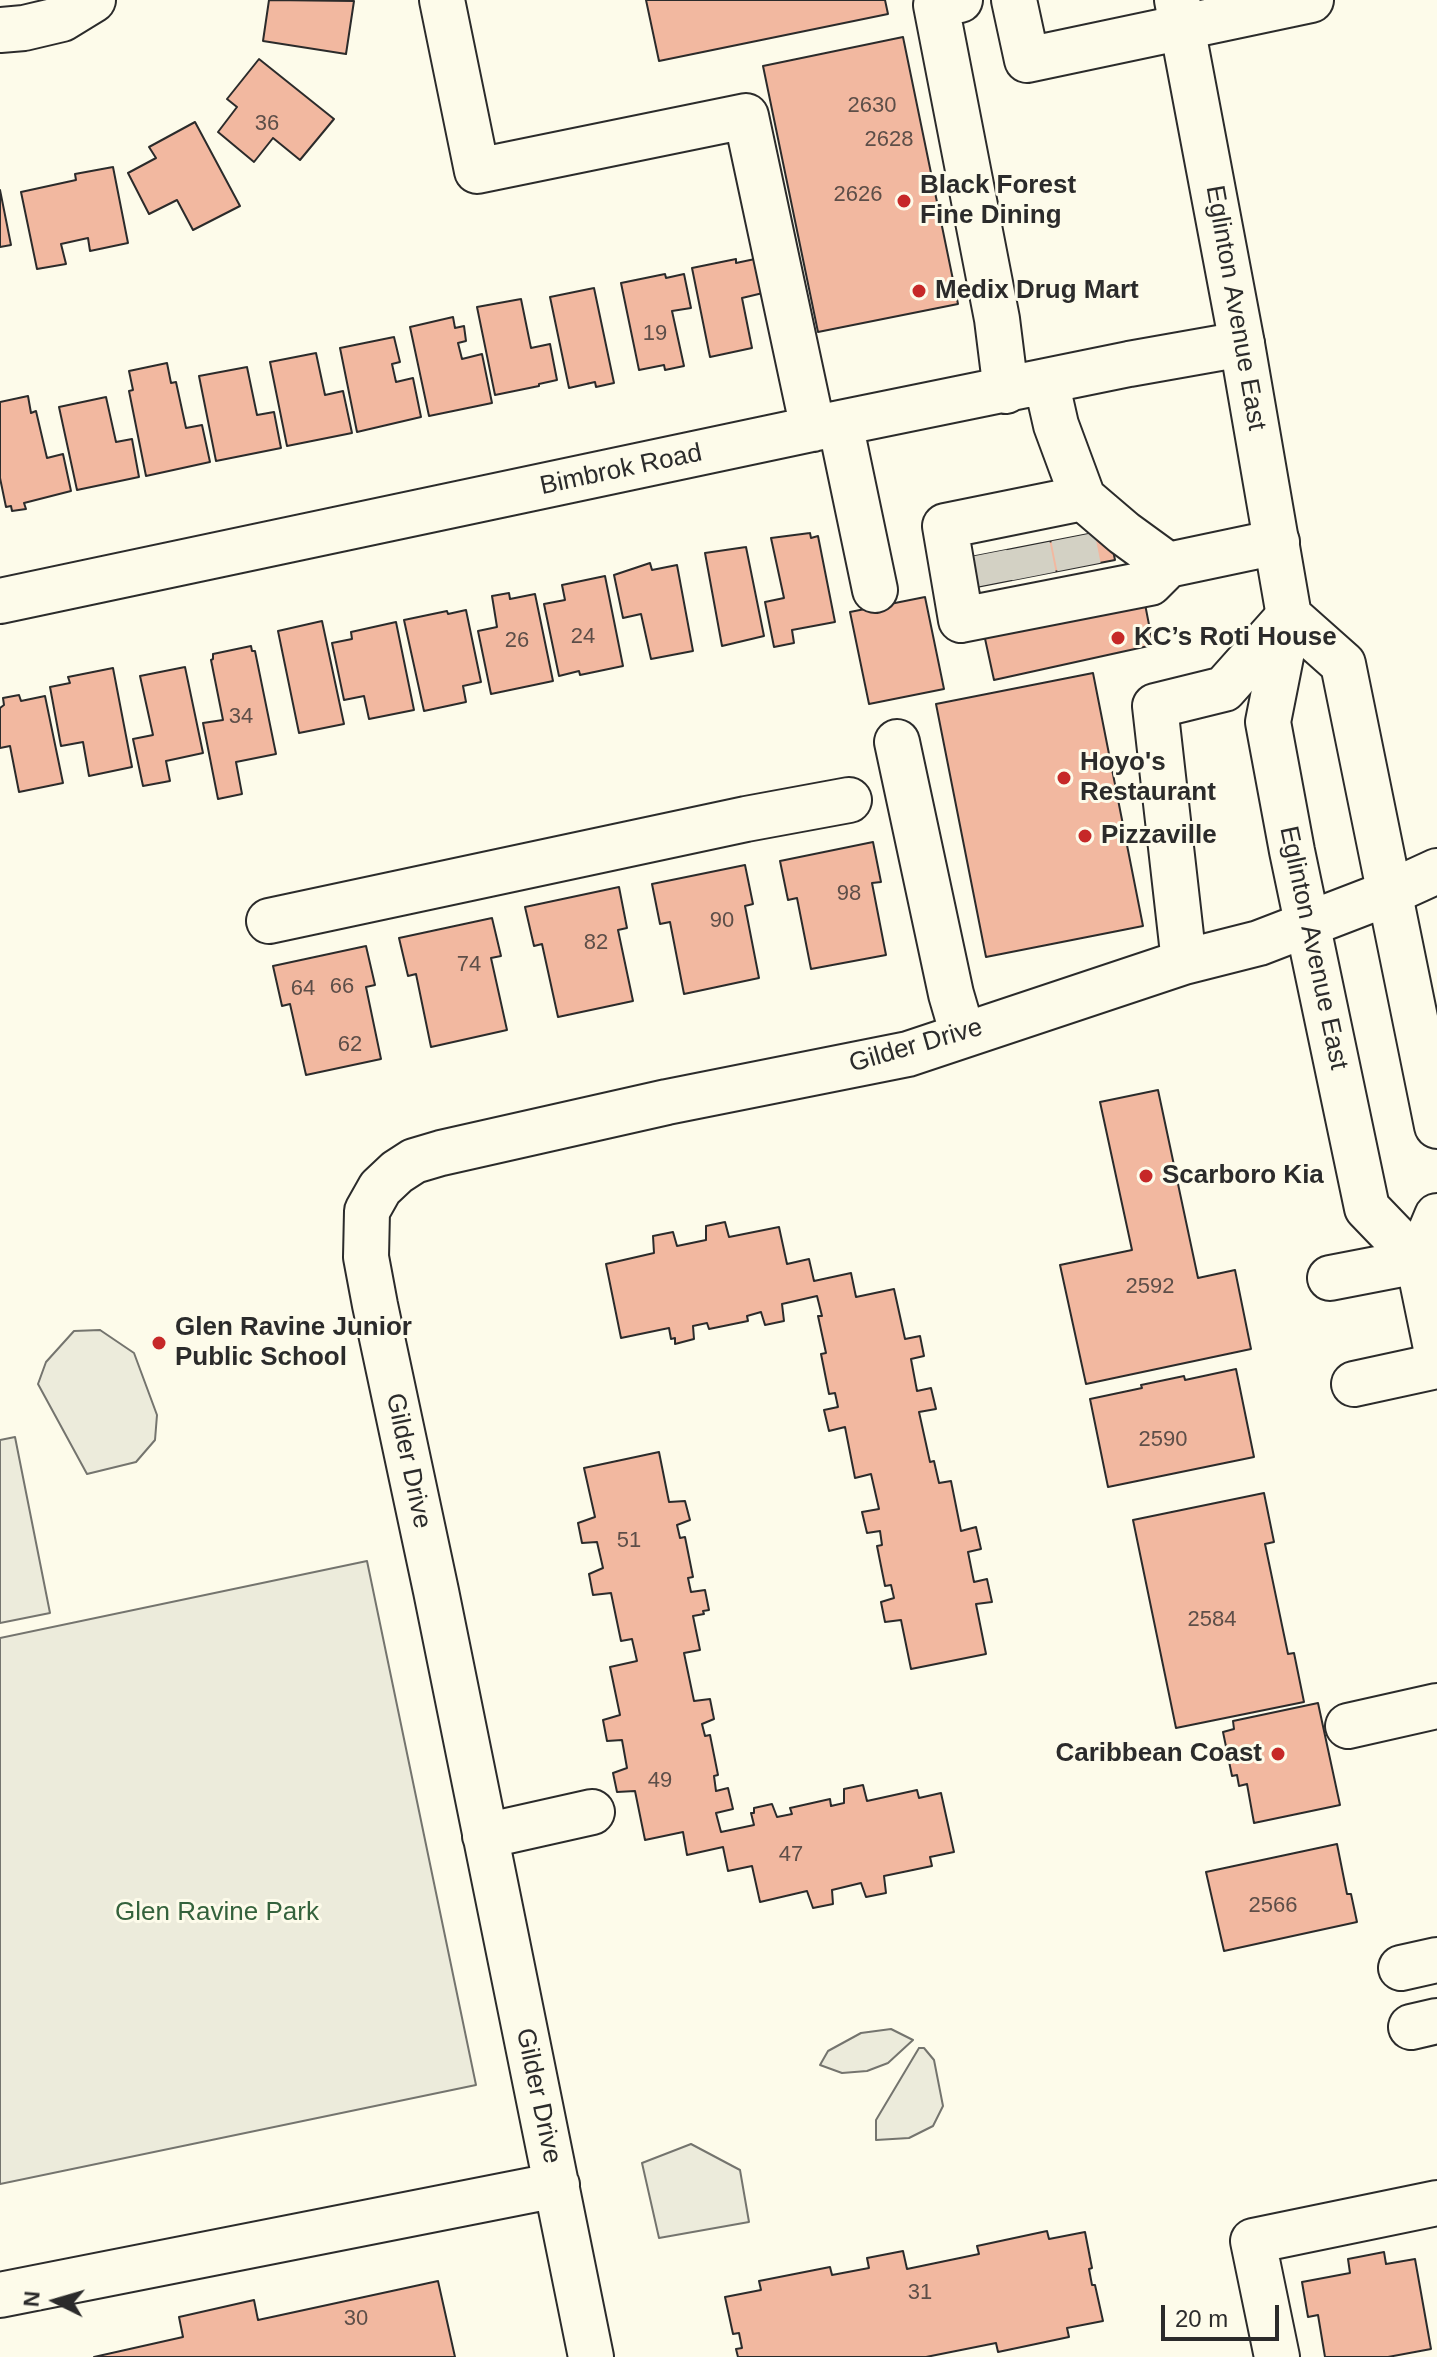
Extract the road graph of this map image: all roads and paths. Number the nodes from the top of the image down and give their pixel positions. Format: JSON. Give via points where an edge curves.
{"nodes":[{"id":1,"x":93,"y":0,"type":"edge"},
{"id":2,"x":442,"y":0,"type":"edge"},
{"id":3,"x":960,"y":0,"type":"edge"},
{"id":4,"x":1014,"y":0,"type":"edge"},
{"id":5,"x":1311,"y":0,"type":"edge"},
{"id":6,"x":1180,"y":13,"type":"edge"},
{"id":7,"x":0,"y":30,"type":"edge"},
{"id":8,"x":1242,"y":344,"type":"junction"},
{"id":9,"x":1026,"y":386,"type":"junction"},
{"id":10,"x":826,"y":426,"type":"junction"},
{"id":11,"x":1077,"y":540,"type":"junction"},
{"id":12,"x":1277,"y":542,"type":"junction"},
{"id":13,"x":1168,"y":565,"type":"junction"},
{"id":14,"x":875,"y":590,"type":"dead end"},
{"id":15,"x":0,"y":601,"type":"edge"},
{"id":16,"x":1289,"y":616,"type":"junction"},
{"id":17,"x":897,"y":742,"type":"dead end"},
{"id":18,"x":849,"y":800,"type":"dead end"},
{"id":19,"x":1437,"y":871,"type":"edge"},
{"id":20,"x":1389,"y":893,"type":"junction"},
{"id":21,"x":269,"y":921,"type":"dead end"},
{"id":22,"x":1306,"y":923,"type":"junction"},
{"id":23,"x":1184,"y":962,"type":"junction"},
{"id":24,"x":963,"y":1035,"type":"junction"},
{"id":25,"x":1437,"y":1126,"type":"edge"},
{"id":26,"x":1437,"y":1216,"type":"edge"},
{"id":27,"x":1418,"y":1261,"type":"junction"},
{"id":28,"x":1330,"y":1278,"type":"dead end"},
{"id":29,"x":1437,"y":1353,"type":"edge"},
{"id":30,"x":1437,"y":1366,"type":"edge"},
{"id":31,"x":1354,"y":1384,"type":"dead end"},
{"id":32,"x":1437,"y":1706,"type":"edge"},
{"id":33,"x":1348,"y":1726,"type":"dead end"},
{"id":34,"x":592,"y":1812,"type":"dead end"},
{"id":35,"x":485,"y":1836,"type":"junction"},
{"id":36,"x":557,"y":2185,"type":"junction"},
{"id":37,"x":1437,"y":2203,"type":"edge"},
{"id":38,"x":0,"y":2295,"type":"edge"},
{"id":39,"x":591,"y":2357,"type":"edge"},
{"id":40,"x":1277,"y":2357,"type":"edge"}],
"edges":[{"from":1,"to":7,"type":"street","via":[[62,19]]},
{"from":2,"to":10,"type":"street","via":[[477,171],[746,116]]},
{"from":3,"to":9,"type":"street","via":[[936,5],[997,319]]},
{"from":4,"to":6,"type":"street","via":[[1027,60]]},
{"from":5,"to":6,"type":"street"},
{"from":6,"to":8,"type":"street","name":"Eglinton Avenue East"},
{"from":8,"to":9,"type":"street","name":"Bimbrok Road"},
{"from":8,"to":12,"type":"street","name":"Eglinton Avenue East"},
{"from":9,"to":10,"type":"street","name":"Bimbrok Road"},
{"from":9,"to":11,"type":"street","via":[[1056,425]]},
{"from":10,"to":14,"type":"street"},
{"from":10,"to":15,"type":"street","name":"Bimbrok Road"},
{"from":11,"to":11,"type":"street","via":[[1010,564]]},
{"from":11,"to":13,"type":"street","via":[[1124,533]]},
{"from":11,"to":13,"type":"street","via":[[1150,583]]},
{"from":12,"to":13,"type":"street"},
{"from":12,"to":16,"type":"street","name":"Eglinton Avenue East"},
{"from":16,"to":20,"type":"street","via":[[1343,664]]},
{"from":16,"to":22,"type":"street","name":"Eglinton Avenue East","via":[[1268,722]]},
{"from":16,"to":23,"type":"street","via":[[1224,689],[1155,706]]},
{"from":17,"to":24,"type":"street"},
{"from":18,"to":21,"type":"street"},
{"from":19,"to":20,"type":"street","name":"Gilder Drive"},
{"from":20,"to":22,"type":"street","name":"Gilder Drive"},
{"from":20,"to":25,"type":"street"},
{"from":22,"to":23,"type":"street","name":"Gilder Drive","via":[[1259,943]]},
{"from":22,"to":27,"type":"street","name":"Eglinton Avenue East","via":[[1367,1208]]},
{"from":23,"to":24,"type":"street","name":"Gilder Drive"},
{"from":24,"to":35,"type":"street","name":"Gilder Drive","via":[[908,1054],[441,1153],[414,1161],[380,1188],[367,1211],[366,1257]]},
{"from":26,"to":27,"type":"street"},
{"from":27,"to":28,"type":"street"},
{"from":27,"to":29,"type":"street"},
{"from":30,"to":31,"type":"street"},
{"from":32,"to":33,"type":"street"},
{"from":34,"to":35,"type":"street"},
{"from":35,"to":36,"type":"street","name":"Gilder Drive"},
{"from":36,"to":38,"type":"street"},
{"from":36,"to":39,"type":"street","name":"Gilder Drive"},
{"from":37,"to":40,"type":"street","via":[[1253,2241]]}]}
